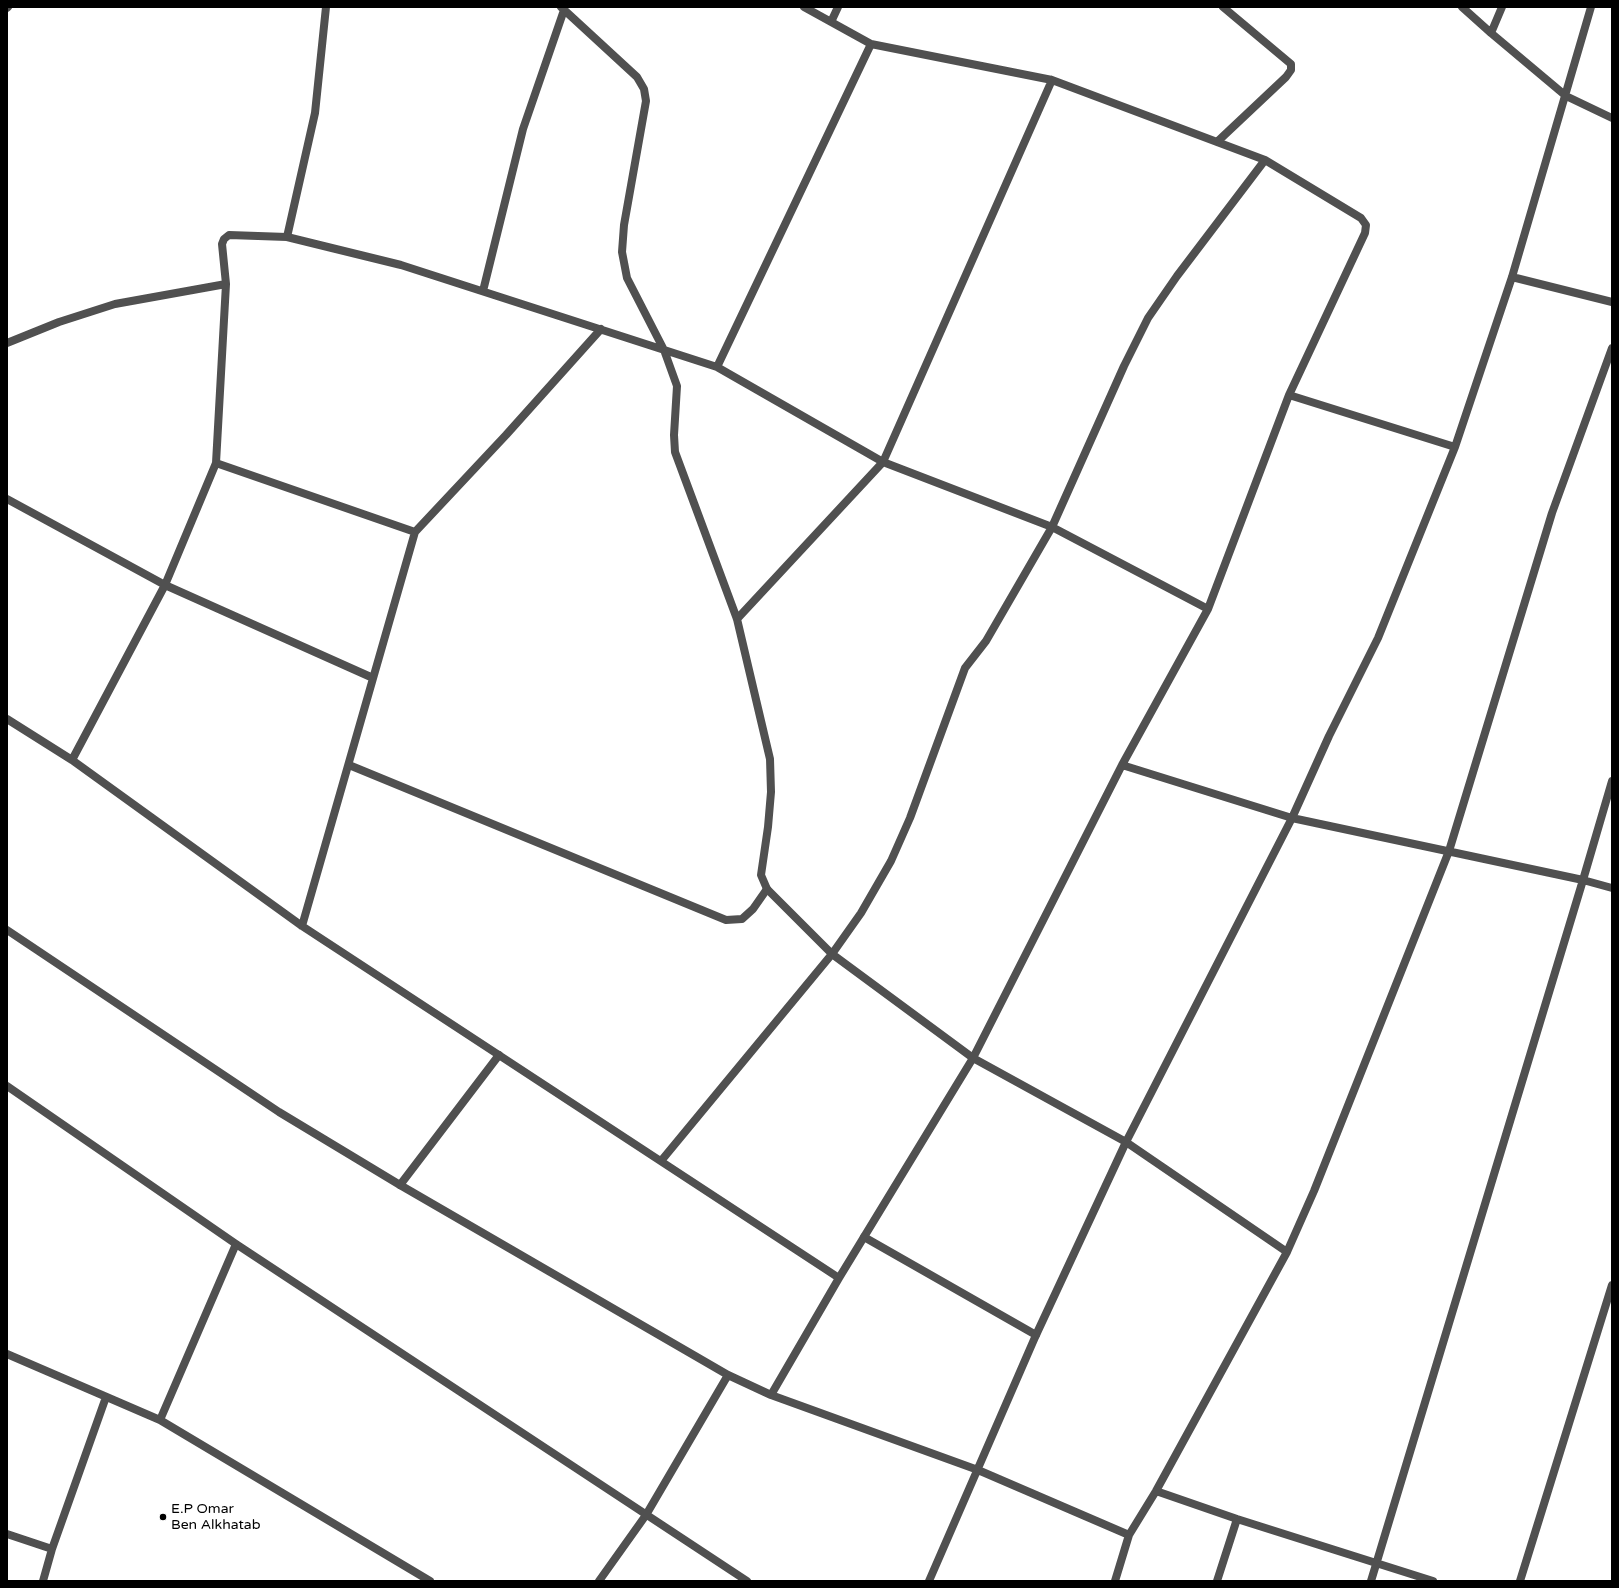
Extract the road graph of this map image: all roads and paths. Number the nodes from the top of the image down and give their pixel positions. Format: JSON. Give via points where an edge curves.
{"nodes":[{"id":1,"x":326,"y":7,"type":"edge"},
{"id":2,"x":804,"y":7,"type":"edge"},
{"id":3,"x":838,"y":7,"type":"edge"},
{"id":4,"x":1223,"y":7,"type":"edge"},
{"id":5,"x":1462,"y":7,"type":"edge"},
{"id":6,"x":1502,"y":7,"type":"edge"},
{"id":7,"x":1591,"y":7,"type":"edge"},
{"id":8,"x":563,"y":8,"type":"edge"},
{"id":9,"x":831,"y":22,"type":"junction"},
{"id":10,"x":1491,"y":34,"type":"junction"},
{"id":11,"x":871,"y":44,"type":"junction"},
{"id":12,"x":1052,"y":80,"type":"junction"},
{"id":13,"x":1566,"y":96,"type":"junction"},
{"id":14,"x":1612,"y":118,"type":"edge"},
{"id":15,"x":1217,"y":142,"type":"junction"},
{"id":16,"x":1265,"y":160,"type":"junction"},
{"id":17,"x":287,"y":237,"type":"junction"},
{"id":18,"x":1512,"y":277,"type":"junction"},
{"id":19,"x":226,"y":284,"type":"junction"},
{"id":20,"x":483,"y":292,"type":"junction"},
{"id":21,"x":1612,"y":302,"type":"edge"},
{"id":22,"x":601,"y":329,"type":"junction"},
{"id":23,"x":7,"y":343,"type":"edge"},
{"id":24,"x":1612,"y":348,"type":"edge"},
{"id":25,"x":664,"y":350,"type":"junction"},
{"id":26,"x":717,"y":367,"type":"junction"},
{"id":27,"x":1289,"y":395,"type":"junction"},
{"id":28,"x":1455,"y":447,"type":"junction"},
{"id":29,"x":884,"y":462,"type":"junction"},
{"id":30,"x":216,"y":463,"type":"junction"},
{"id":31,"x":7,"y":499,"type":"edge"},
{"id":32,"x":1052,"y":527,"type":"junction"},
{"id":33,"x":415,"y":532,"type":"junction"},
{"id":34,"x":165,"y":585,"type":"junction"},
{"id":35,"x":1208,"y":609,"type":"junction"},
{"id":36,"x":737,"y":619,"type":"junction"},
{"id":37,"x":373,"y":678,"type":"junction"},
{"id":38,"x":7,"y":719,"type":"edge"},
{"id":39,"x":72,"y":760,"type":"junction"},
{"id":40,"x":349,"y":765,"type":"junction"},
{"id":41,"x":1122,"y":765,"type":"junction"},
{"id":42,"x":1612,"y":781,"type":"edge"},
{"id":43,"x":1292,"y":818,"type":"junction"},
{"id":44,"x":1450,"y":851,"type":"junction"},
{"id":45,"x":1583,"y":880,"type":"junction"},
{"id":46,"x":1612,"y":888,"type":"edge"},
{"id":47,"x":767,"y":889,"type":"junction"},
{"id":48,"x":302,"y":926,"type":"junction"},
{"id":49,"x":7,"y":930,"type":"edge"},
{"id":50,"x":832,"y":954,"type":"junction"},
{"id":51,"x":500,"y":1055,"type":"junction"},
{"id":52,"x":974,"y":1058,"type":"junction"},
{"id":53,"x":7,"y":1086,"type":"edge"},
{"id":54,"x":1126,"y":1142,"type":"junction"},
{"id":55,"x":660,"y":1162,"type":"junction"},
{"id":56,"x":400,"y":1185,"type":"junction"},
{"id":57,"x":864,"y":1237,"type":"junction"},
{"id":58,"x":236,"y":1244,"type":"junction"},
{"id":59,"x":1287,"y":1252,"type":"junction"},
{"id":60,"x":840,"y":1278,"type":"junction"},
{"id":61,"x":1612,"y":1285,"type":"edge"},
{"id":62,"x":1036,"y":1335,"type":"junction"},
{"id":63,"x":7,"y":1354,"type":"edge"},
{"id":64,"x":728,"y":1375,"type":"junction"},
{"id":65,"x":771,"y":1395,"type":"junction"},
{"id":66,"x":106,"y":1397,"type":"junction"},
{"id":67,"x":160,"y":1420,"type":"junction"},
{"id":68,"x":978,"y":1470,"type":"junction"},
{"id":69,"x":1156,"y":1490,"type":"junction"},
{"id":70,"x":646,"y":1515,"type":"junction"},
{"id":71,"x":1237,"y":1519,"type":"junction"},
{"id":72,"x":7,"y":1534,"type":"edge"},
{"id":73,"x":1129,"y":1535,"type":"junction"},
{"id":74,"x":52,"y":1549,"type":"junction"},
{"id":75,"x":1376,"y":1562,"type":"junction"},
{"id":76,"x":43,"y":1581,"type":"edge"},
{"id":77,"x":430,"y":1581,"type":"edge"},
{"id":78,"x":599,"y":1581,"type":"edge"},
{"id":79,"x":747,"y":1581,"type":"edge"},
{"id":80,"x":929,"y":1581,"type":"edge"},
{"id":81,"x":1115,"y":1581,"type":"edge"},
{"id":82,"x":1217,"y":1581,"type":"edge"},
{"id":83,"x":1371,"y":1581,"type":"edge"},
{"id":84,"x":1433,"y":1581,"type":"edge"},
{"id":85,"x":1520,"y":1581,"type":"edge"}],
"edges":[{"from":1,"to":17,"type":"street","via":[[315,113]]},
{"from":2,"to":9,"type":"street"},
{"from":3,"to":9,"type":"street"},
{"from":4,"to":15,"type":"street","via":[[1291,64],[1291,70]]},
{"from":5,"to":10,"type":"street"},
{"from":6,"to":10,"type":"street"},
{"from":7,"to":13,"type":"street"},
{"from":8,"to":20,"type":"street","via":[[523,129]]},
{"from":8,"to":25,"type":"street","via":[[637,77],[644,89],[646,101],[624,225],[622,252],[627,278]]},
{"from":9,"to":11,"type":"street"},
{"from":10,"to":13,"type":"street"},
{"from":11,"to":12,"type":"street"},
{"from":11,"to":26,"type":"street"},
{"from":12,"to":15,"type":"street"},
{"from":12,"to":29,"type":"street"},
{"from":13,"to":14,"type":"street"},
{"from":13,"to":18,"type":"street"},
{"from":15,"to":16,"type":"street"},
{"from":16,"to":27,"type":"street","via":[[1361,218],[1366,225],[1365,233]]},
{"from":16,"to":32,"type":"street","via":[[1148,318]]},
{"from":17,"to":19,"type":"street","via":[[229,235],[222,244]]},
{"from":17,"to":20,"type":"street","via":[[401,265]]},
{"from":18,"to":21,"type":"street"},
{"from":18,"to":28,"type":"street"},
{"from":19,"to":23,"type":"street","via":[[115,304],[59,322]]},
{"from":19,"to":30,"type":"street"},
{"from":20,"to":22,"type":"street"},
{"from":22,"to":25,"type":"street"},
{"from":22,"to":33,"type":"street"},
{"from":24,"to":44,"type":"street","via":[[1552,513]]},
{"from":25,"to":26,"type":"street"},
{"from":25,"to":36,"type":"street","via":[[677,386],[675,452]]},
{"from":26,"to":29,"type":"street"},
{"from":27,"to":28,"type":"street"},
{"from":27,"to":35,"type":"street"},
{"from":28,"to":43,"type":"street","via":[[1378,638]]},
{"from":29,"to":32,"type":"street"},
{"from":29,"to":36,"type":"street"},
{"from":30,"to":33,"type":"street"},
{"from":30,"to":34,"type":"street"},
{"from":31,"to":34,"type":"street"},
{"from":32,"to":35,"type":"street"},
{"from":32,"to":50,"type":"street","via":[[986,641],[965,668],[910,818],[891,861],[862,913]]},
{"from":33,"to":37,"type":"street"},
{"from":34,"to":37,"type":"street"},
{"from":34,"to":39,"type":"street"},
{"from":35,"to":41,"type":"street"},
{"from":36,"to":47,"type":"street","via":[[770,758],[771,792],[761,875]]},
{"from":37,"to":40,"type":"street"},
{"from":38,"to":39,"type":"street"},
{"from":39,"to":48,"type":"street"},
{"from":40,"to":47,"type":"street","via":[[726,920],[742,919],[753,909]]},
{"from":40,"to":48,"type":"street"},
{"from":41,"to":43,"type":"street"},
{"from":41,"to":52,"type":"street"},
{"from":42,"to":45,"type":"street"},
{"from":43,"to":44,"type":"street"},
{"from":43,"to":54,"type":"street"},
{"from":44,"to":45,"type":"street"},
{"from":44,"to":59,"type":"street","via":[[1317,1184]]},
{"from":45,"to":46,"type":"street"},
{"from":45,"to":75,"type":"street"},
{"from":47,"to":50,"type":"street"},
{"from":48,"to":51,"type":"street"},
{"from":49,"to":56,"type":"street","via":[[279,1112]]},
{"from":50,"to":52,"type":"street"},
{"from":50,"to":55,"type":"street"},
{"from":51,"to":55,"type":"street"},
{"from":51,"to":56,"type":"street"},
{"from":52,"to":54,"type":"street"},
{"from":52,"to":57,"type":"street"},
{"from":53,"to":58,"type":"street"},
{"from":54,"to":59,"type":"street"},
{"from":54,"to":62,"type":"street"},
{"from":55,"to":60,"type":"street"},
{"from":56,"to":64,"type":"street"},
{"from":57,"to":60,"type":"street"},
{"from":57,"to":62,"type":"street"},
{"from":58,"to":67,"type":"street"},
{"from":58,"to":70,"type":"street"},
{"from":59,"to":69,"type":"street"},
{"from":60,"to":65,"type":"street"},
{"from":61,"to":85,"type":"street"},
{"from":62,"to":68,"type":"street"},
{"from":63,"to":66,"type":"street"},
{"from":64,"to":65,"type":"street"},
{"from":64,"to":70,"type":"street"},
{"from":65,"to":68,"type":"street"},
{"from":66,"to":67,"type":"street"},
{"from":66,"to":74,"type":"street"},
{"from":67,"to":77,"type":"street"},
{"from":68,"to":73,"type":"street"},
{"from":68,"to":80,"type":"street"},
{"from":69,"to":71,"type":"street"},
{"from":69,"to":73,"type":"street"},
{"from":70,"to":78,"type":"street"},
{"from":70,"to":79,"type":"street"},
{"from":71,"to":75,"type":"street"},
{"from":71,"to":82,"type":"street"},
{"from":72,"to":74,"type":"street"},
{"from":73,"to":81,"type":"street"},
{"from":74,"to":76,"type":"street"},
{"from":75,"to":83,"type":"street"},
{"from":75,"to":84,"type":"street"}]}
